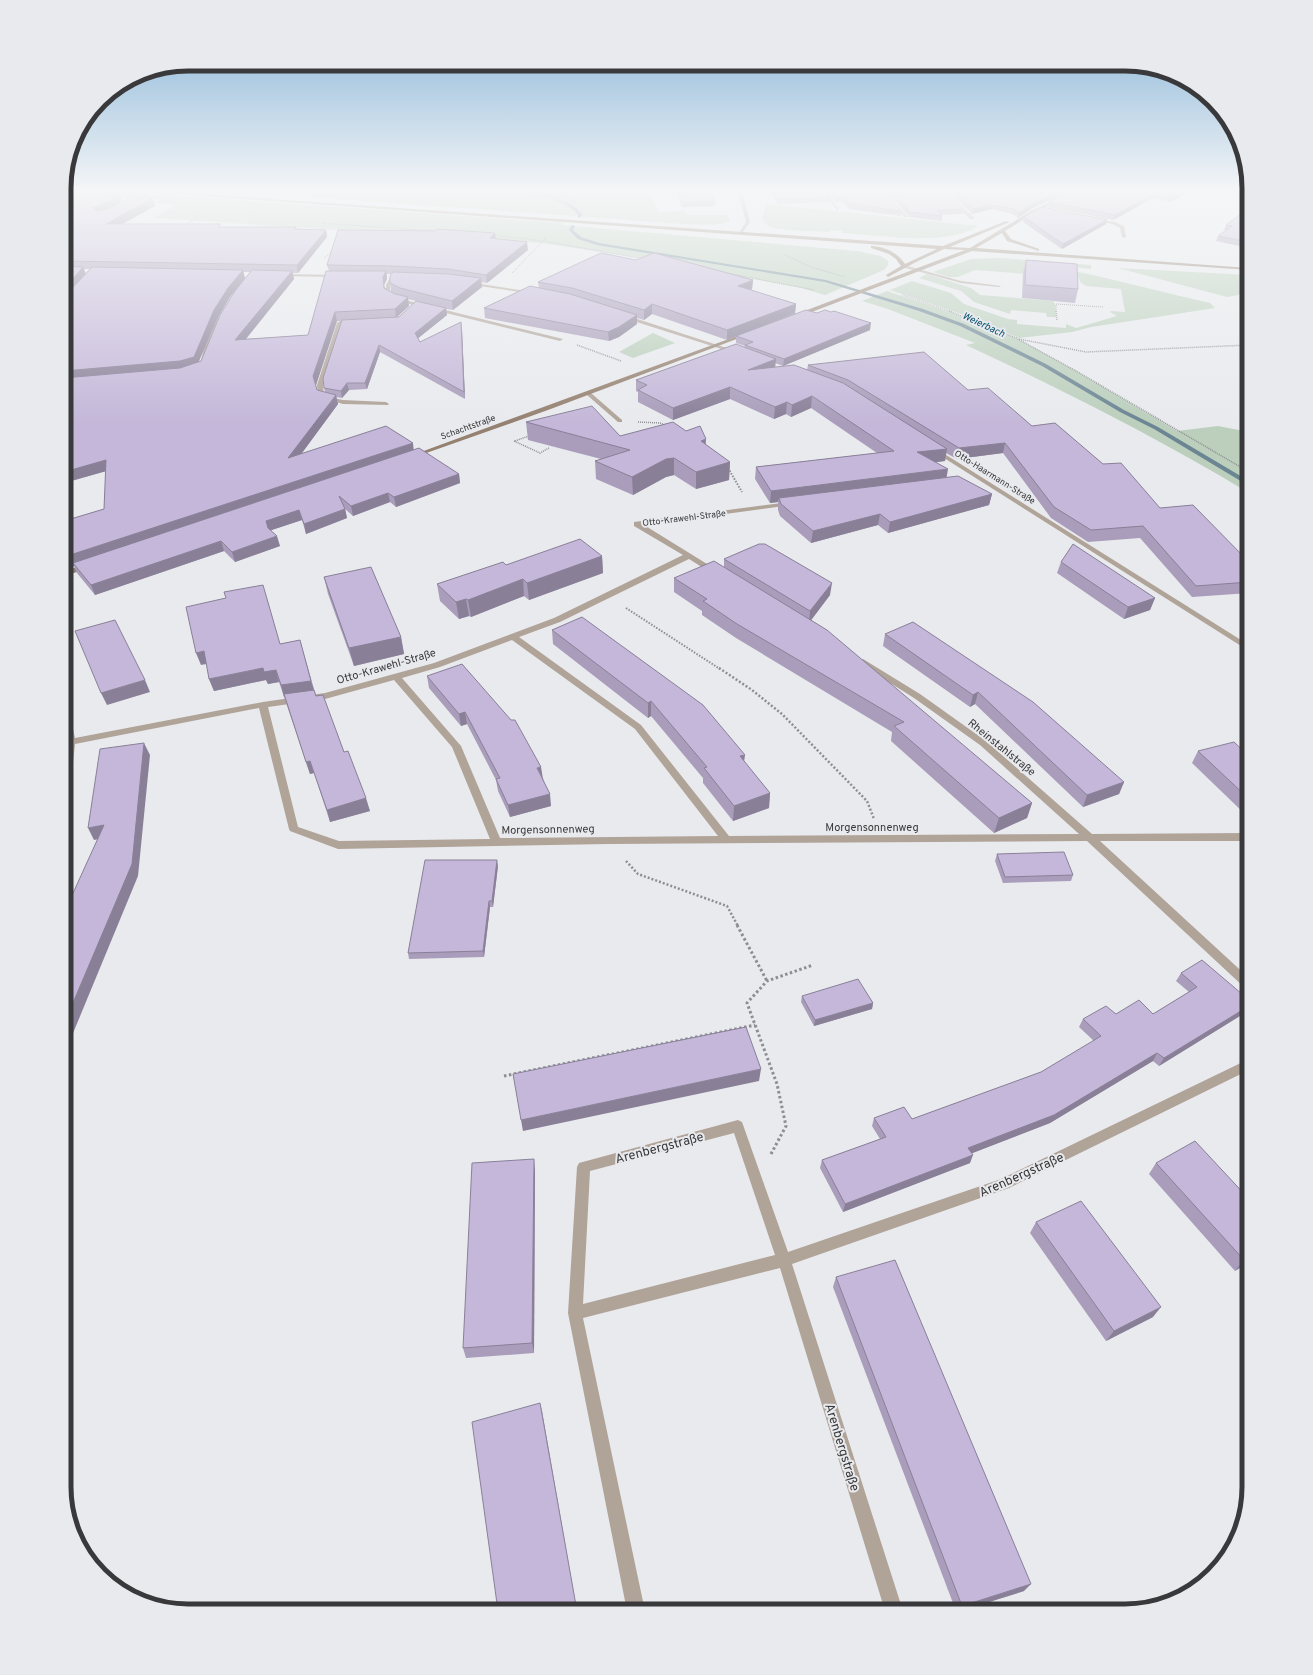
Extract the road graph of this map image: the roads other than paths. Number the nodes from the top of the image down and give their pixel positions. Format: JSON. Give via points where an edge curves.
{"nodes":[{"id":1,"x":902,"y":267,"type":"edge"},
{"id":2,"x":908,"y":267,"type":"edge"},
{"id":3,"x":925,"y":267,"type":"edge"},
{"id":4,"x":917,"y":270,"type":"junction"},
{"id":5,"x":275,"y":275,"type":"edge"},
{"id":6,"x":342,"y":276,"type":"edge"},
{"id":7,"x":386,"y":276,"type":"edge"},
{"id":8,"x":393,"y":276,"type":"junction"},
{"id":9,"x":400,"y":277,"type":"edge"},
{"id":10,"x":463,"y":282,"type":"edge"},
{"id":11,"x":874,"y":286,"type":"junction"},
{"id":12,"x":999,"y":286,"type":"dead end"},
{"id":13,"x":536,"y":293,"type":"edge"},
{"id":14,"x":416,"y":304,"type":"junction"},
{"id":15,"x":411,"y":309,"type":"edge"},
{"id":16,"x":224,"y":311,"type":"edge"},
{"id":17,"x":620,"y":316,"type":"edge"},
{"id":18,"x":790,"y":318,"type":"edge"},
{"id":19,"x":362,"y":323,"type":"edge"},
{"id":20,"x":754,"y":332,"type":"edge"},
{"id":21,"x":560,"y":339,"type":"road end"},
{"id":22,"x":719,"y":346,"type":"junction"},
{"id":23,"x":740,"y":354,"type":"edge"},
{"id":24,"x":201,"y":368,"type":"edge"},
{"id":25,"x":589,"y":394,"type":"junction"},
{"id":26,"x":386,"y":404,"type":"dead end"},
{"id":27,"x":620,"y":421,"type":"road end"},
{"id":28,"x":930,"y":447,"type":"edge"},
{"id":29,"x":404,"y":460,"type":"edge"},
{"id":30,"x":983,"y":480,"type":"junction"},
{"id":31,"x":968,"y":482,"type":"edge"},
{"id":32,"x":798,"y":503,"type":"edge"},
{"id":33,"x":688,"y":556,"type":"junction"},
{"id":34,"x":93,"y":564,"type":"edge"},
{"id":35,"x":71,"y":572,"type":"edge"},
{"id":36,"x":727,"y":578,"type":"edge"},
{"id":37,"x":513,"y":637,"type":"junction"},
{"id":38,"x":1242,"y":644,"type":"edge"},
{"id":39,"x":857,"y":659,"type":"edge"},
{"id":40,"x":396,"y":677,"type":"junction"},
{"id":41,"x":263,"y":706,"type":"junction"},
{"id":42,"x":71,"y":742,"type":"edge"},
{"id":43,"x":1242,"y":837,"type":"edge"},
{"id":44,"x":1090,"y":838,"type":"junction"},
{"id":45,"x":727,"y":840,"type":"junction"},
{"id":46,"x":496,"y":842,"type":"junction"},
{"id":47,"x":1242,"y":978,"type":"edge"},
{"id":48,"x":1242,"y":1067,"type":"edge"},
{"id":49,"x":784,"y":1260,"type":"junction"},
{"id":50,"x":575,"y":1313,"type":"junction"},
{"id":51,"x":635,"y":1604,"type":"edge"},
{"id":52,"x":892,"y":1604,"type":"edge"}],
"edges":[{"from":1,"to":11,"type":"street"},
{"from":2,"to":4,"type":"street"},
{"from":3,"to":4,"type":"street"},
{"from":4,"to":11,"type":"street"},
{"from":4,"to":12,"type":"street","via":[[961,282]]},
{"from":5,"to":6,"type":"street"},
{"from":7,"to":8,"type":"street"},
{"from":8,"to":9,"type":"street"},
{"from":8,"to":14,"type":"street","via":[[388,286],[388,294]]},
{"from":10,"to":13,"type":"street"},
{"from":11,"to":18,"type":"street"},
{"from":14,"to":15,"type":"street"},
{"from":14,"to":21,"type":"street"},
{"from":16,"to":24,"type":"street","via":[[208,342]]},
{"from":17,"to":22,"type":"street"},
{"from":19,"to":26,"type":"street","via":[[340,323],[320,385],[322,397],[343,402]]},
{"from":20,"to":22,"type":"street","name":"Schachtstraße"},
{"from":22,"to":23,"type":"street"},
{"from":22,"to":25,"type":"street","name":"Schachtstraße"},
{"from":25,"to":27,"type":"street"},
{"from":25,"to":29,"type":"street","name":"Schachtstraße"},
{"from":28,"to":30,"type":"street","name":"Otto-Haarmann-Straße"},
{"from":30,"to":31,"type":"street"},
{"from":30,"to":38,"type":"street","name":"Otto-Haarmann-Straße"},
{"from":32,"to":33,"type":"street","name":"Otto-Krawehl-Straße","via":[[637,524]]},
{"from":33,"to":36,"type":"street"},
{"from":33,"to":37,"type":"street","name":"Otto-Krawehl-Straße","via":[[558,620]]},
{"from":34,"to":35,"type":"street"},
{"from":37,"to":40,"type":"street","name":"Otto-Krawehl-Straße"},
{"from":37,"to":45,"type":"street","via":[[638,727]]},
{"from":39,"to":44,"type":"street","name":"Rheinstahlstraße","via":[[917,696],[983,743]]},
{"from":40,"to":41,"type":"street","name":"Otto-Krawehl-Straße","via":[[325,696]]},
{"from":40,"to":46,"type":"street","name":"Morgensonnenweg","via":[[456,746]]},
{"from":41,"to":42,"type":"street","name":"Otto-Krawehl-Straße"},
{"from":41,"to":46,"type":"street","name":"Morgensonnenweg","via":[[294,829],[338,844]]},
{"from":43,"to":44,"type":"street","name":"Morgensonnenweg"},
{"from":44,"to":45,"type":"street","name":"Morgensonnenweg"},
{"from":44,"to":47,"type":"street","name":"Rheinstahlstraße"},
{"from":45,"to":46,"type":"street","name":"Morgensonnenweg"},
{"from":48,"to":49,"type":"street","name":"Arenbergstraße","via":[[1004,1184]]},
{"from":49,"to":50,"type":"street","name":"Arenbergstraße"},
{"from":49,"to":50,"type":"street","name":"Arenbergstraße","via":[[738,1126],[584,1167]]},
{"from":49,"to":52,"type":"street","name":"Arenbergstraße"},
{"from":50,"to":51,"type":"street","name":"Arenbergstraße"}]}
